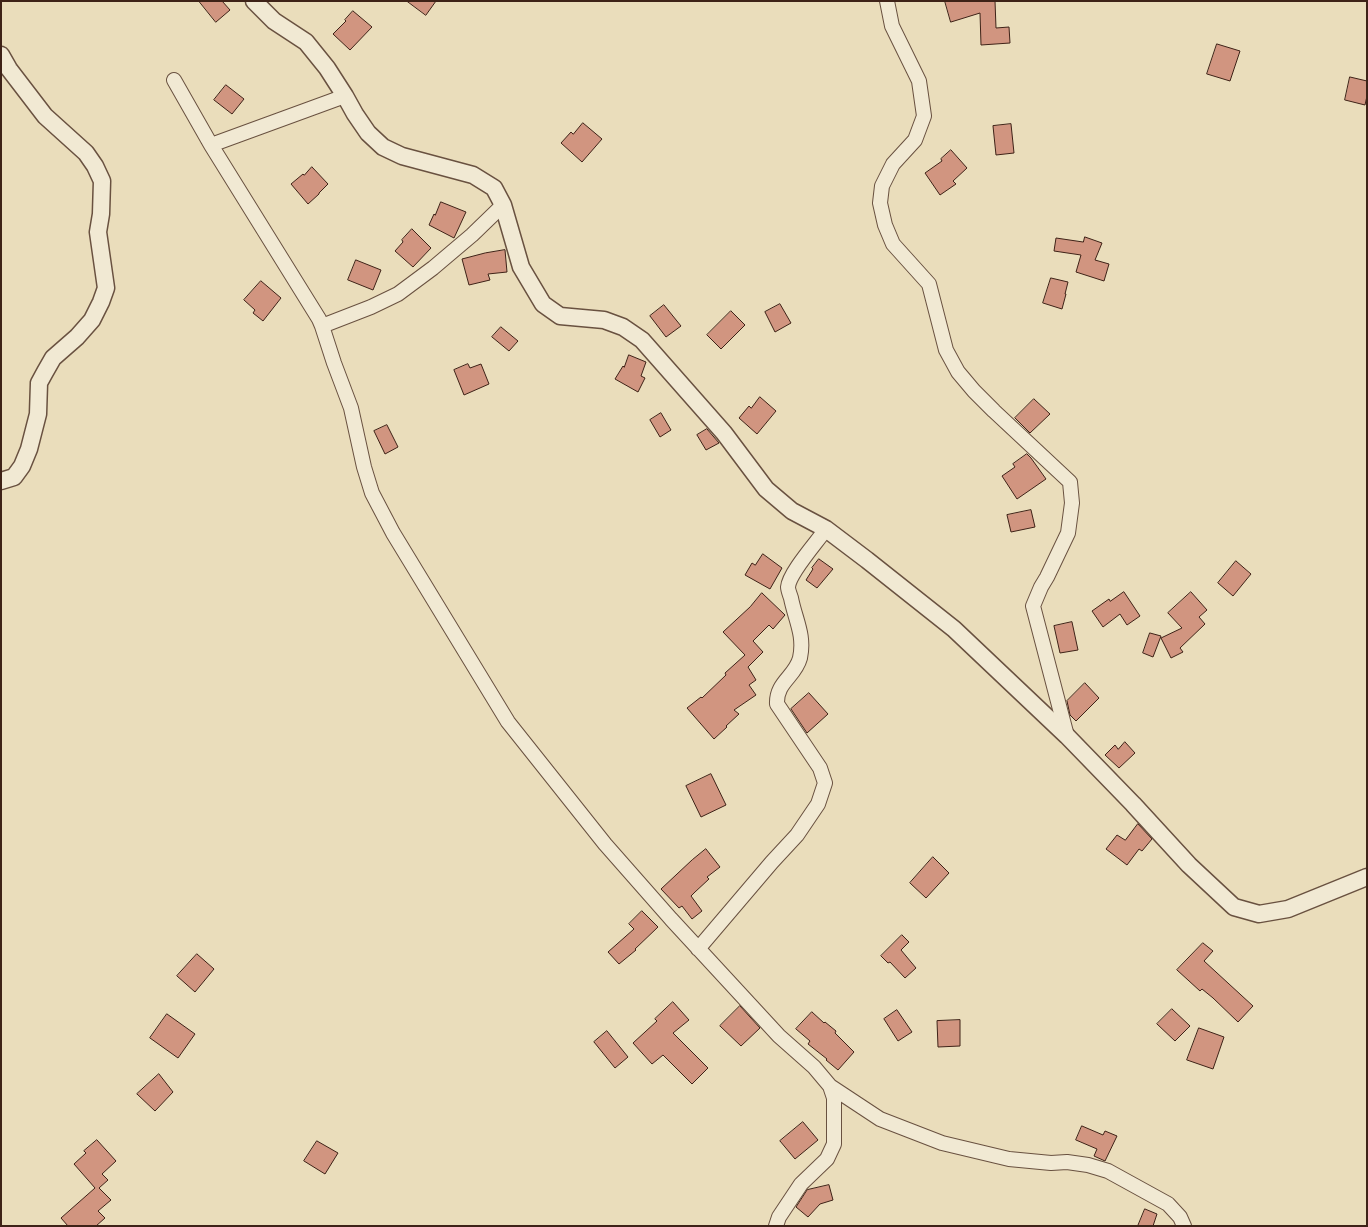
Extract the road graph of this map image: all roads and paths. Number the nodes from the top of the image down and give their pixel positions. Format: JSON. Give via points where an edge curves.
{"nodes":[{"id":1,"x":254,"y":1,"type":"edge"},
{"id":2,"x":887,"y":1,"type":"edge"},
{"id":3,"x":1,"y":54,"type":"edge"},
{"id":4,"x":174,"y":80,"type":"dead end"},
{"id":5,"x":345,"y":96,"type":"junction"},
{"id":6,"x":211,"y":145,"type":"junction"},
{"id":7,"x":503,"y":205,"type":"junction"},
{"id":8,"x":322,"y":326,"type":"junction"},
{"id":9,"x":1,"y":481,"type":"edge"},
{"id":10,"x":826,"y":529,"type":"junction"},
{"id":11,"x":1067,"y":736,"type":"junction"},
{"id":12,"x":1367,"y":877,"type":"edge"},
{"id":13,"x":698,"y":949,"type":"junction"},
{"id":14,"x":830,"y":1086,"type":"junction"},
{"id":15,"x":776,"y":1226,"type":"edge"},
{"id":16,"x":1184,"y":1226,"type":"edge"}],
"edges":[{"from":1,"to":5,"type":"street","via":[[274,22],[306,42]]},
{"from":2,"to":11,"type":"street","via":[[892,26],[919,81],[924,116],[915,140],[893,164],[882,186],[880,203],[885,225],[893,244],[929,284],[946,350],[958,372],[994,411],[1070,482],[1072,503],[1068,532],[1033,606]]},
{"from":3,"to":9,"type":"street","via":[[44,116],[86,153],[95,166],[102,182],[98,232],[106,288],[92,320],[53,358],[39,383],[38,414],[29,449],[14,478]]},
{"from":4,"to":6,"type":"street"},
{"from":5,"to":6,"type":"street"},
{"from":5,"to":7,"type":"street","via":[[368,133],[383,147],[402,156],[473,175],[494,188]]},
{"from":6,"to":8,"type":"street"},
{"from":7,"to":8,"type":"street","via":[[472,235],[398,294]]},
{"from":7,"to":10,"type":"street","via":[[521,267],[543,304],[560,316],[604,320],[623,327],[642,340],[724,433],[766,489],[792,511]]},
{"from":8,"to":13,"type":"street","via":[[351,408],[372,493],[393,533],[508,722],[605,844]]},
{"from":10,"to":11,"type":"street","via":[[954,629]]},
{"from":10,"to":13,"type":"street","via":[[794,572],[788,586],[801,632],[800,658],[777,695],[777,704],[820,768],[825,783],[818,804],[797,835]]},
{"from":11,"to":12,"type":"street","via":[[1189,865],[1234,907],[1259,914],[1288,909]]},
{"from":13,"to":14,"type":"street"},
{"from":14,"to":15,"type":"street","via":[[834,1098],[834,1144],[827,1159],[801,1184]]},
{"from":14,"to":16,"type":"street","via":[[880,1118],[942,1143],[1009,1159],[1050,1164],[1067,1162],[1108,1171],[1168,1204],[1180,1216]]}]}
